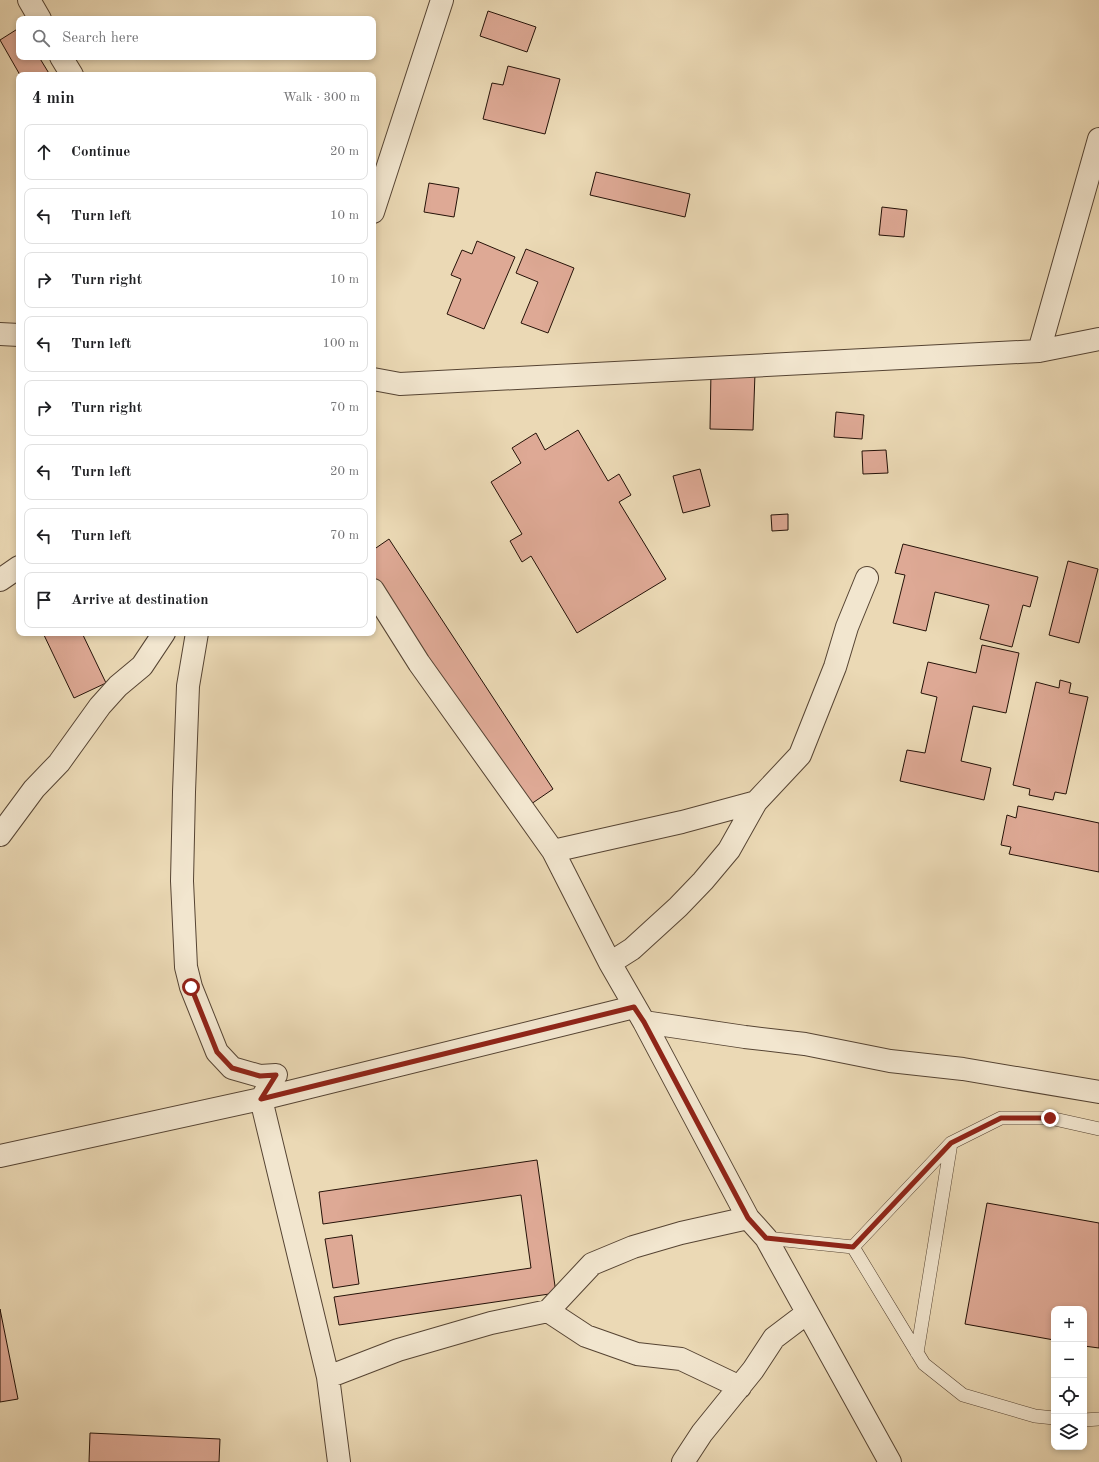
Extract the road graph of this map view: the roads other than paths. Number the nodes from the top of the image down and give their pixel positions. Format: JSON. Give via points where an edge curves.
{"nodes":[{"id":1,"x":29,"y":0,"type":"edge"},
{"id":2,"x":442,"y":0,"type":"edge"},
{"id":3,"x":38,"y":16,"type":"edge"},
{"id":4,"x":63,"y":60,"type":"edge"},
{"id":5,"x":70,"y":72,"type":"edge"},
{"id":6,"x":1099,"y":139,"type":"edge"},
{"id":7,"x":376,"y":203,"type":"edge"},
{"id":8,"x":0,"y":334,"type":"edge"},
{"id":9,"x":16,"y":335,"type":"edge"},
{"id":10,"x":1099,"y":339,"type":"edge"},
{"id":11,"x":1039,"y":351,"type":"junction"},
{"id":12,"x":376,"y":379,"type":"edge"},
{"id":13,"x":16,"y":569,"type":"edge"},
{"id":14,"x":867,"y":578,"type":"dead end"},
{"id":15,"x":0,"y":580,"type":"edge"},
{"id":16,"x":376,"y":595,"type":"edge"},
{"id":17,"x":162,"y":636,"type":"edge"},
{"id":18,"x":196,"y":636,"type":"edge"},
{"id":19,"x":756,"y":802,"type":"junction"},
{"id":20,"x":0,"y":835,"type":"edge"},
{"id":21,"x":553,"y":852,"type":"junction"},
{"id":22,"x":610,"y":963,"type":"junction"},
{"id":23,"x":639,"y":1014,"type":"junction"},
{"id":24,"x":1099,"y":1092,"type":"edge"},
{"id":25,"x":261,"y":1099,"type":"junction"},
{"id":26,"x":1099,"y":1129,"type":"edge"},
{"id":27,"x":951,"y":1143,"type":"junction"},
{"id":28,"x":0,"y":1156,"type":"edge"},
{"id":29,"x":748,"y":1218,"type":"junction"},
{"id":30,"x":766,"y":1238,"type":"junction"},
{"id":31,"x":853,"y":1247,"type":"junction"},
{"id":32,"x":548,"y":1312,"type":"junction"},
{"id":33,"x":807,"y":1312,"type":"junction"},
{"id":34,"x":917,"y":1353,"type":"junction"},
{"id":35,"x":328,"y":1377,"type":"junction"},
{"id":36,"x":740,"y":1387,"type":"junction"},
{"id":37,"x":1051,"y":1418,"type":"edge"},
{"id":38,"x":1099,"y":1419,"type":"edge"},
{"id":39,"x":1087,"y":1420,"type":"edge"},
{"id":40,"x":340,"y":1462,"type":"edge"},
{"id":41,"x":683,"y":1462,"type":"edge"},
{"id":42,"x":890,"y":1462,"type":"edge"}],
"edges":[{"from":1,"to":3,"type":"street"},
{"from":2,"to":7,"type":"street"},
{"from":4,"to":5,"type":"street"},
{"from":6,"to":11,"type":"street"},
{"from":8,"to":9,"type":"street"},
{"from":10,"to":11,"type":"street"},
{"from":11,"to":12,"type":"street","via":[[400,384]]},
{"from":13,"to":15,"type":"street"},
{"from":14,"to":19,"type":"street","via":[[800,755]]},
{"from":16,"to":21,"type":"street","via":[[419,663]]},
{"from":17,"to":20,"type":"street","via":[[142,666],[118,686],[100,706],[60,763],[34,789]]},
{"from":18,"to":25,"type":"street","via":[[188,686],[184,792],[182,880],[186,967],[191,987],[217,1052],[232,1068],[260,1076],[276,1075]]},
{"from":19,"to":21,"type":"street"},
{"from":19,"to":22,"type":"street","via":[[729,850],[703,880],[632,949]]},
{"from":21,"to":22,"type":"street"},
{"from":22,"to":23,"type":"street"},
{"from":23,"to":24,"type":"street","via":[[745,1037],[806,1044],[890,1060],[963,1069]]},
{"from":23,"to":25,"type":"street"},
{"from":23,"to":29,"type":"street"},
{"from":25,"to":28,"type":"street"},
{"from":25,"to":35,"type":"street"},
{"from":26,"to":27,"type":"lane","via":[[1050,1118],[1001,1118]]},
{"from":27,"to":31,"type":"lane"},
{"from":27,"to":34,"type":"lane"},
{"from":29,"to":30,"type":"street"},
{"from":29,"to":32,"type":"street","via":[[633,1247],[592,1264]]},
{"from":30,"to":31,"type":"lane"},
{"from":30,"to":33,"type":"street"},
{"from":31,"to":34,"type":"lane"},
{"from":32,"to":35,"type":"street","via":[[491,1323],[398,1350]]},
{"from":32,"to":36,"type":"street","via":[[586,1336],[637,1354],[681,1359]]},
{"from":33,"to":36,"type":"street","via":[[774,1338]]},
{"from":33,"to":42,"type":"street"},
{"from":34,"to":37,"type":"lane","via":[[924,1364],[963,1395],[1035,1416]]},
{"from":35,"to":40,"type":"street"},
{"from":36,"to":41,"type":"street","via":[[702,1433]]},
{"from":38,"to":39,"type":"lane"}]}
